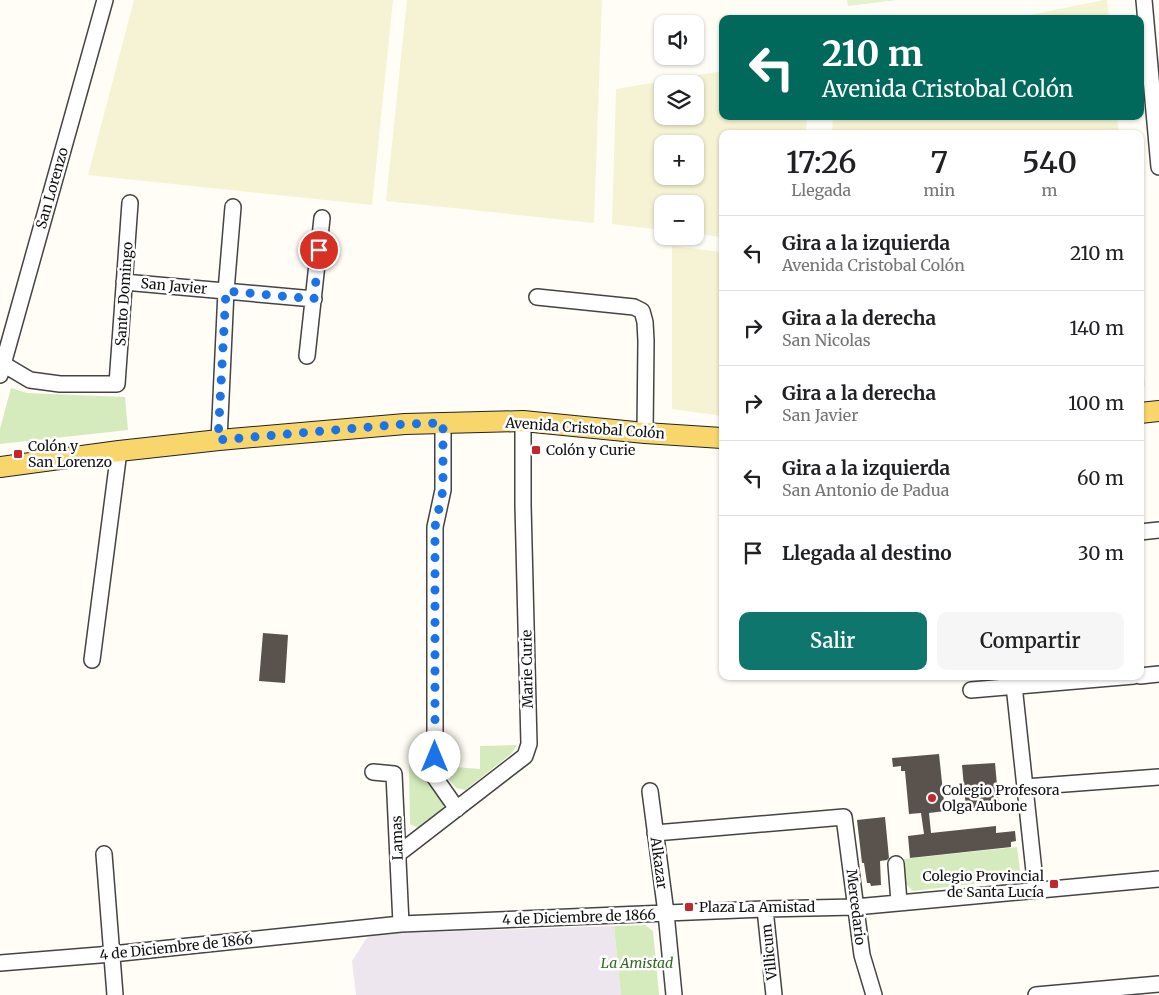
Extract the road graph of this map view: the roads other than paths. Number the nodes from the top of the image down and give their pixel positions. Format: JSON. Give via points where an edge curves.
{"nodes":[{"id":1,"x":105,"y":0,"type":"edge"},
{"id":2,"x":1144,"y":0,"type":"edge"},
{"id":3,"x":1159,"y":167,"type":"edge"},
{"id":4,"x":130,"y":203,"type":"dead end"},
{"id":5,"x":234,"y":207,"type":"dead end"},
{"id":6,"x":322,"y":218,"type":"dead end"},
{"id":7,"x":124,"y":282,"type":"junction"},
{"id":8,"x":226,"y":291,"type":"junction"},
{"id":9,"x":537,"y":297,"type":"dead end"},
{"id":10,"x":314,"y":299,"type":"junction"},
{"id":11,"x":308,"y":356,"type":"dead end"},
{"id":12,"x":2,"y":370,"type":"edge"},
{"id":13,"x":1159,"y":410,"type":"edge"},
{"id":14,"x":1144,"y":412,"type":"edge"},
{"id":15,"x":523,"y":421,"type":"junction"},
{"id":16,"x":443,"y":423,"type":"junction"},
{"id":17,"x":645,"y":433,"type":"junction"},
{"id":18,"x":719,"y":438,"type":"edge"},
{"id":19,"x":218,"y":440,"type":"junction"},
{"id":20,"x":120,"y":451,"type":"junction"},
{"id":21,"x":0,"y":467,"type":"edge"},
{"id":22,"x":1159,"y":530,"type":"edge"},
{"id":23,"x":1144,"y":532,"type":"edge"},
{"id":24,"x":92,"y":660,"type":"dead end"},
{"id":25,"x":1159,"y":674,"type":"edge"},
{"id":26,"x":1144,"y":676,"type":"edge"},
{"id":27,"x":1037,"y":680,"type":"edge"},
{"id":28,"x":1013,"y":681,"type":"edge"},
{"id":29,"x":971,"y":690,"type":"dead end"},
{"id":30,"x":373,"y":772,"type":"dead end"},
{"id":31,"x":1159,"y":777,"type":"edge"},
{"id":32,"x":1025,"y":786,"type":"junction"},
{"id":33,"x":650,"y":791,"type":"dead end"},
{"id":34,"x":457,"y":809,"type":"junction"},
{"id":35,"x":654,"y":833,"type":"junction"},
{"id":36,"x":104,"y":854,"type":"dead end"},
{"id":37,"x":398,"y":854,"type":"junction"},
{"id":38,"x":896,"y":864,"type":"dead end"},
{"id":39,"x":1159,"y":879,"type":"edge"},
{"id":40,"x":1036,"y":890,"type":"junction"},
{"id":41,"x":900,"y":902,"type":"junction"},
{"id":42,"x":856,"y":907,"type":"junction"},
{"id":43,"x":765,"y":909,"type":"junction"},
{"id":44,"x":666,"y":913,"type":"junction"},
{"id":45,"x":400,"y":924,"type":"junction"},
{"id":46,"x":112,"y":954,"type":"junction"},
{"id":47,"x":0,"y":963,"type":"edge"},
{"id":48,"x":1159,"y":984,"type":"edge"},
{"id":49,"x":1129,"y":991,"type":"edge"},
{"id":50,"x":115,"y":995,"type":"edge"},
{"id":51,"x":674,"y":995,"type":"edge"},
{"id":52,"x":774,"y":995,"type":"edge"},
{"id":53,"x":874,"y":995,"type":"edge"},
{"id":54,"x":1036,"y":995,"type":"edge"}],
"edges":[{"from":1,"to":12,"type":"street","name":"San Lorenzo"},
{"from":2,"to":3,"type":"street"},
{"from":4,"to":7,"type":"street","name":"Santo Domingo"},
{"from":5,"to":8,"type":"street"},
{"from":6,"to":10,"type":"street"},
{"from":7,"to":8,"type":"street","name":"San Javier"},
{"from":7,"to":12,"type":"street","name":"Santo Domingo","via":[[117,384],[60,384],[30,380]]},
{"from":8,"to":10,"type":"street","name":"San Javier"},
{"from":8,"to":19,"type":"street"},
{"from":9,"to":17,"type":"street","via":[[634,307],[642,311],[646,332]]},
{"from":10,"to":11,"type":"street"},
{"from":13,"to":14,"type":"main road"},
{"from":15,"to":16,"type":"main road","name":"Avenida Cristobal Colón"},
{"from":15,"to":17,"type":"main road","name":"Avenida Cristobal Colón"},
{"from":15,"to":34,"type":"street","name":"Marie Curie","via":[[529,744],[526,756]]},
{"from":16,"to":19,"type":"main road","name":"Avenida Cristobal Colón"},
{"from":16,"to":34,"type":"street","via":[[443,490],[435,527],[432,763]]},
{"from":17,"to":18,"type":"main road","name":"Avenida Cristobal Colón"},
{"from":19,"to":20,"type":"main road","name":"Avenida Cristobal Colón"},
{"from":20,"to":21,"type":"main road","name":"Avenida Cristobal Colón"},
{"from":20,"to":24,"type":"street"},
{"from":22,"to":23,"type":"street"},
{"from":25,"to":26,"type":"street"},
{"from":27,"to":28,"type":"street"},
{"from":28,"to":29,"type":"street"},
{"from":28,"to":32,"type":"street"},
{"from":30,"to":37,"type":"street","name":"Lamas","via":[[394,774]]},
{"from":31,"to":32,"type":"street"},
{"from":32,"to":40,"type":"street"},
{"from":33,"to":35,"type":"street","name":"Alkazar"},
{"from":34,"to":37,"type":"street","name":"Marie Curie"},
{"from":35,"to":42,"type":"street","name":"Mercedario","via":[[844,817]]},
{"from":35,"to":44,"type":"street","name":"Alkazar"},
{"from":36,"to":46,"type":"street"},
{"from":37,"to":45,"type":"street","name":"Lamas"},
{"from":38,"to":41,"type":"street"},
{"from":39,"to":40,"type":"street","name":"4 de Diciembre de 1866"},
{"from":40,"to":41,"type":"street","name":"4 de Diciembre de 1866"},
{"from":41,"to":42,"type":"street","name":"4 de Diciembre de 1866"},
{"from":42,"to":43,"type":"street","name":"4 de Diciembre de 1866"},
{"from":42,"to":53,"type":"street","name":"Mercedario","via":[[862,955]]},
{"from":43,"to":44,"type":"street","name":"4 de Diciembre de 1866"},
{"from":43,"to":52,"type":"street","name":"Villicum"},
{"from":44,"to":45,"type":"street","name":"4 de Diciembre de 1866"},
{"from":44,"to":51,"type":"street","name":"Alkazar"},
{"from":45,"to":46,"type":"street","name":"4 de Diciembre de 1866"},
{"from":46,"to":47,"type":"street","name":"4 de Diciembre de 1866"},
{"from":46,"to":50,"type":"street"},
{"from":48,"to":49,"type":"street"},
{"from":49,"to":54,"type":"street"}]}
